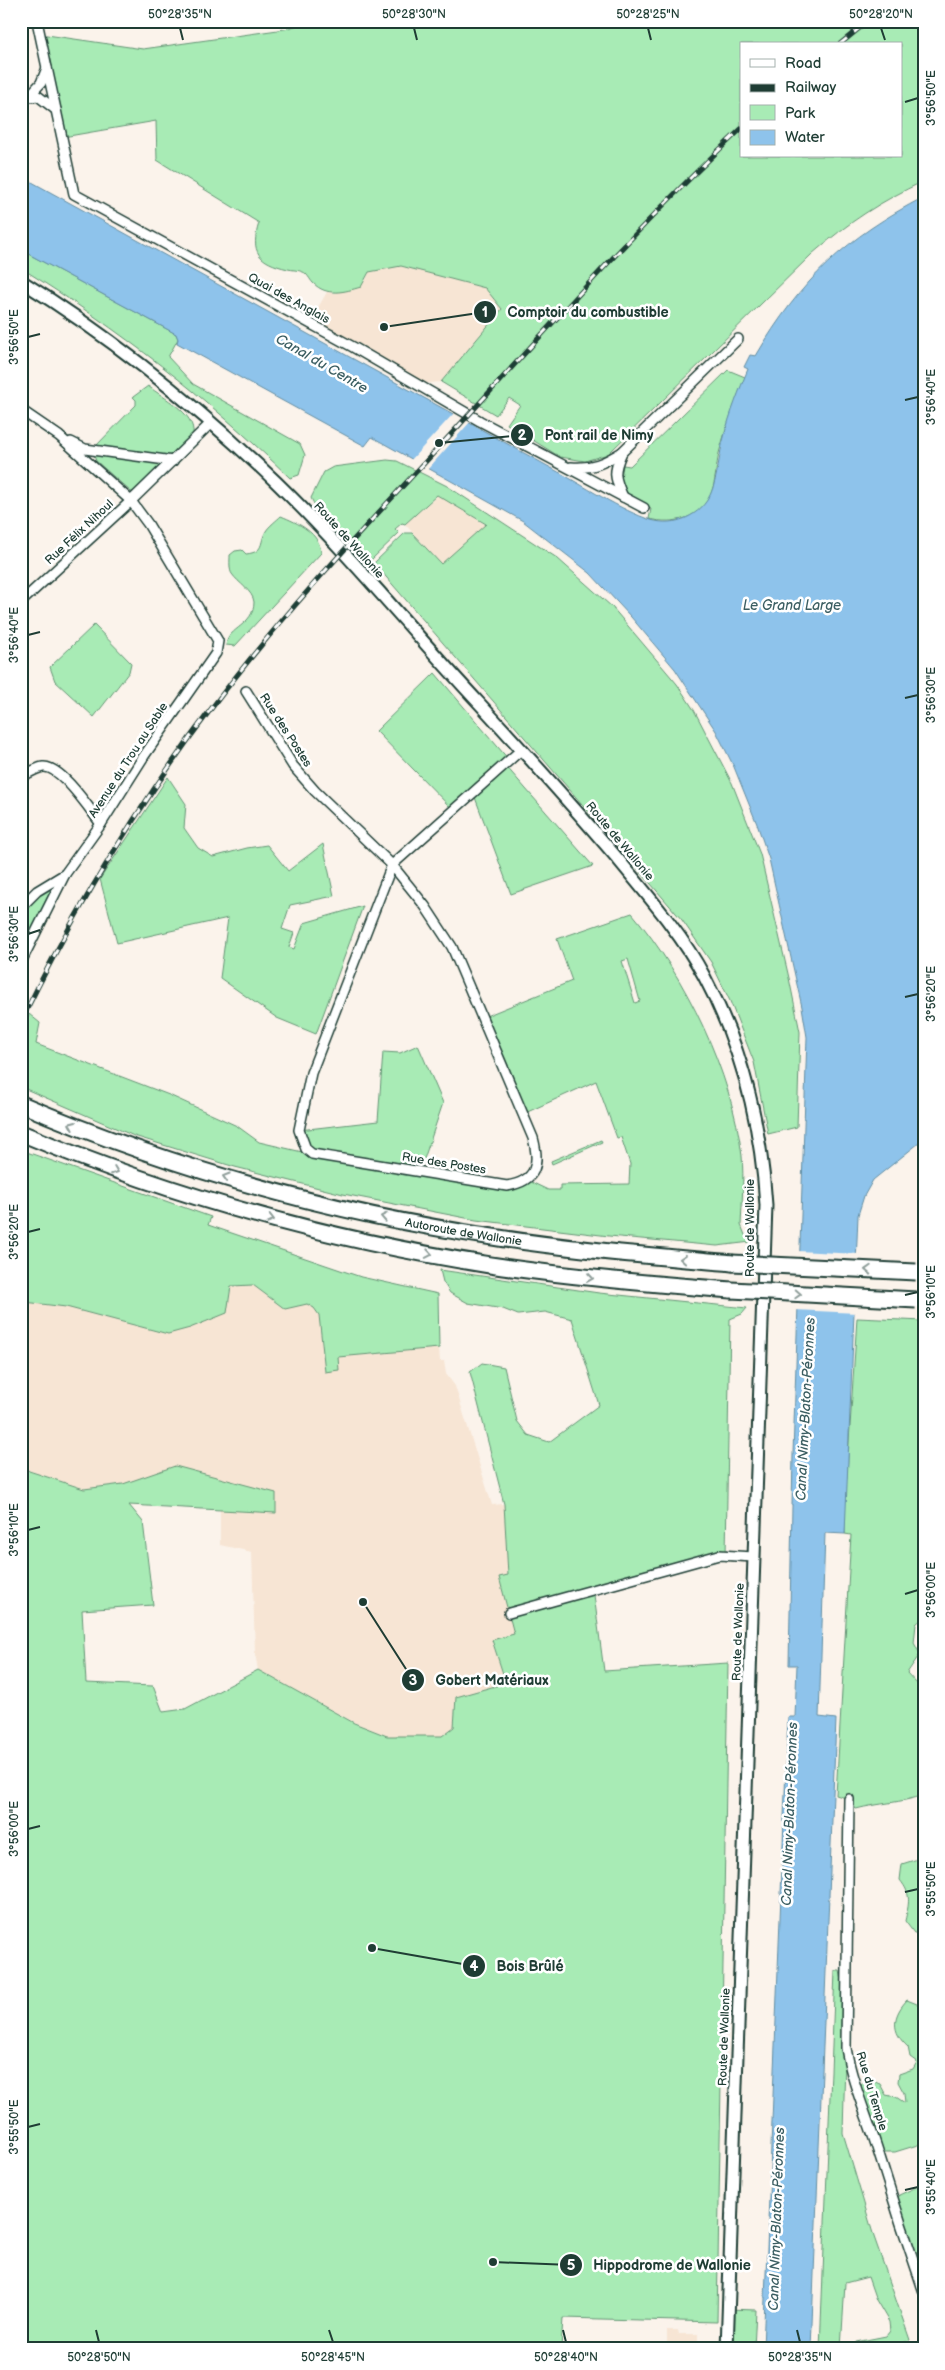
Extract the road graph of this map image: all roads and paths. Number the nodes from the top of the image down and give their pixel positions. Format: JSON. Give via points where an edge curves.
{"nodes":[{"id":1,"x":37,"y":21,"type":"edge"},
{"id":2,"x":47,"y":68,"type":"junction"},
{"id":3,"x":25,"y":97,"type":"edge"},
{"id":4,"x":56,"y":110,"type":"junction"},
{"id":5,"x":21,"y":281,"type":"edge"},
{"id":6,"x":738,"y":339,"type":"dead end"},
{"id":7,"x":21,"y":410,"type":"edge"},
{"id":8,"x":211,"y":423,"type":"junction"},
{"id":9,"x":62,"y":438,"type":"junction"},
{"id":10,"x":622,"y":452,"type":"junction"},
{"id":11,"x":173,"y":461,"type":"junction"},
{"id":12,"x":565,"y":467,"type":"junction"},
{"id":13,"x":623,"y":497,"type":"junction"},
{"id":14,"x":131,"y":501,"type":"junction"},
{"id":15,"x":644,"y":508,"type":"dead end"},
{"id":16,"x":21,"y":602,"type":"edge"},
{"id":17,"x":246,"y":691,"type":"dead end"},
{"id":18,"x":522,"y":749,"type":"junction"},
{"id":19,"x":21,"y":777,"type":"edge"},
{"id":20,"x":101,"y":824,"type":"junction"},
{"id":21,"x":392,"y":865,"type":"junction"},
{"id":22,"x":65,"y":874,"type":"junction"},
{"id":23,"x":21,"y":907,"type":"edge"},
{"id":24,"x":21,"y":962,"type":"edge"},
{"id":25,"x":21,"y":1104,"type":"edge"},
{"id":26,"x":21,"y":1134,"type":"edge"},
{"id":27,"x":920,"y":1273,"type":"edge"},
{"id":28,"x":920,"y":1300,"type":"edge"},
{"id":29,"x":754,"y":1557,"type":"junction"},
{"id":30,"x":509,"y":1613,"type":"dead end"},
{"id":31,"x":849,"y":1799,"type":"dead end"},
{"id":32,"x":922,"y":2280,"type":"edge"},
{"id":33,"x":924,"y":2292,"type":"edge"},
{"id":34,"x":727,"y":2349,"type":"edge"}],
"edges":[{"from":1,"to":2,"type":"street","name":"Quai des Anglais"},
{"from":2,"to":3,"type":"street","via":[[41,83]]},
{"from":2,"to":4,"type":"street","name":"Quai des Anglais"},
{"from":3,"to":4,"type":"street","via":[[38,96]]},
{"from":4,"to":12,"type":"street","name":"Quai des Anglais","via":[[74,194]]},
{"from":5,"to":8,"type":"main road","name":"Route de Wallonie","via":[[137,361]]},
{"from":6,"to":10,"type":"street"},
{"from":7,"to":9,"type":"street"},
{"from":8,"to":11,"type":"street"},
{"from":8,"to":18,"type":"main road","name":"Route de Wallonie","via":[[305,512]]},
{"from":9,"to":11,"type":"street","via":[[85,449]]},
{"from":9,"to":14,"type":"street"},
{"from":10,"to":12,"type":"street","via":[[603,464],[586,468]]},
{"from":10,"to":13,"type":"street","via":[[615,468]]},
{"from":11,"to":14,"type":"street"},
{"from":12,"to":13,"type":"street","name":"Quai des Anglais"},
{"from":13,"to":15,"type":"street","name":"Quai des Anglais"},
{"from":14,"to":16,"type":"street","name":"Rue Félix Nihoul"},
{"from":14,"to":20,"type":"street","name":"Avenue du Trou au Sable","via":[[218,641],[216,653]]},
{"from":17,"to":21,"type":"street","name":"Rue des Postes","via":[[293,766],[319,796]]},
{"from":18,"to":21,"type":"street","name":"Rue des Postes"},
{"from":18,"to":29,"type":"main road","name":"Route de Wallonie","via":[[657,906],[682,941],[721,1012],[747,1082],[764,1163],[766,1205]]},
{"from":19,"to":20,"type":"street","via":[[43,767],[55,770]]},
{"from":20,"to":22,"type":"street","name":"Avenue du Trou au Sable"},
{"from":21,"to":21,"type":"street","name":"Rue des Postes","via":[[311,1074],[299,1122],[302,1142],[312,1154],[507,1186],[519,1184],[534,1172],[533,1138],[452,948],[425,906]]},
{"from":22,"to":23,"type":"street","name":"Avenue du Trou au Sable","via":[[37,891]]},
{"from":22,"to":24,"type":"street"},
{"from":27,"to":25,"type":"highway","name":"Autoroute de Wallonie","one_way":true,"bridge":true,"via":[[732,1263],[606,1252],[498,1238],[380,1216],[261,1188],[147,1154]]},
{"from":26,"to":28,"type":"highway","one_way":true,"bridge":true,"via":[[138,1179],[252,1214],[372,1243],[490,1265],[585,1278],[731,1290]]},
{"from":29,"to":30,"type":"street","via":[[718,1555]]},
{"from":29,"to":34,"type":"main road","name":"Route de Wallonie"},
{"from":31,"to":32,"type":"street","name":"Rue du Temple","via":[[848,2064]]},
{"from":32,"to":33,"type":"street","name":"Rue du Temple"}]}
